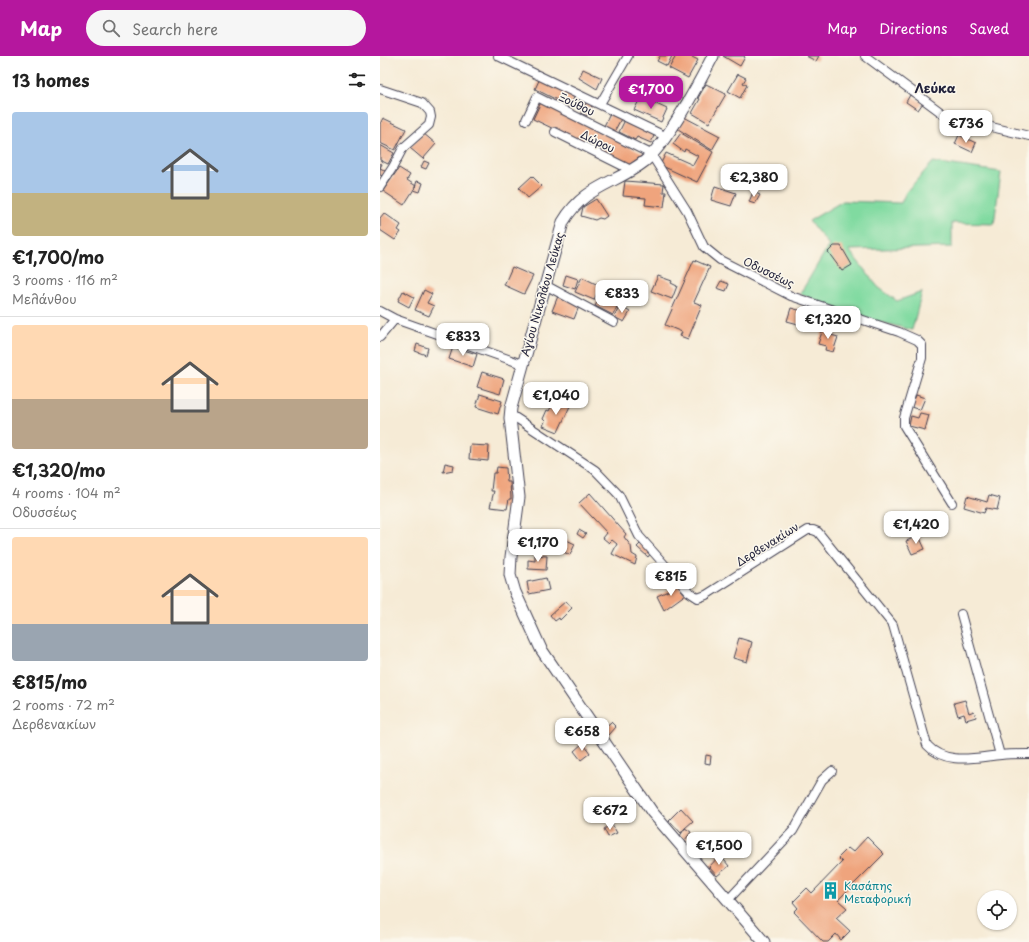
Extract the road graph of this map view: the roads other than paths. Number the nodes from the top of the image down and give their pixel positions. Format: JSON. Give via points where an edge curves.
{"nodes":[{"id":1,"x":498,"y":56,"type":"edge"},
{"id":2,"x":628,"y":56,"type":"edge"},
{"id":3,"x":713,"y":56,"type":"edge"},
{"id":4,"x":865,"y":56,"type":"edge"},
{"id":5,"x":380,"y":89,"type":"edge"},
{"id":6,"x":600,"y":104,"type":"junction"},
{"id":7,"x":526,"y":120,"type":"dead end"},
{"id":8,"x":555,"y":132,"type":"dead end"},
{"id":9,"x":665,"y":136,"type":"junction"},
{"id":10,"x":1029,"y":136,"type":"edge"},
{"id":11,"x":651,"y":154,"type":"junction"},
{"id":12,"x":631,"y":170,"type":"junction"},
{"id":13,"x":380,"y":187,"type":"edge"},
{"id":14,"x":545,"y":285,"type":"junction"},
{"id":15,"x":380,"y":311,"type":"edge"},
{"id":16,"x":395,"y":320,"type":"junction"},
{"id":17,"x":614,"y":322,"type":"dead end"},
{"id":18,"x":380,"y":337,"type":"edge"},
{"id":19,"x":522,"y":364,"type":"junction"},
{"id":20,"x":510,"y":414,"type":"junction"},
{"id":21,"x":952,"y":503,"type":"dead end"},
{"id":22,"x":961,"y":614,"type":"dead end"},
{"id":23,"x":1029,"y":754,"type":"edge"},
{"id":24,"x":1000,"y":755,"type":"junction"},
{"id":25,"x":832,"y":771,"type":"dead end"},
{"id":26,"x":728,"y":900,"type":"junction"},
{"id":27,"x":764,"y":942,"type":"edge"}],
"edges":[{"from":1,"to":6,"type":"street"},
{"from":2,"to":6,"type":"street"},
{"from":3,"to":9,"type":"main road","name":"Αγίου Νικολάου Λεύκας"},
{"from":4,"to":10,"type":"street","via":[[946,116]]},
{"from":5,"to":13,"type":"street","via":[[422,103],[431,117],[431,122],[426,128],[403,148]]},
{"from":6,"to":9,"type":"street"},
{"from":7,"to":11,"type":"street","name":"Ξούθου","via":[[537,96]]},
{"from":8,"to":12,"type":"street","name":"Δώρου"},
{"from":9,"to":11,"type":"main road","name":"Αγίου Νικολάου Λεύκας"},
{"from":11,"to":12,"type":"main road","name":"Αγίου Νικολάου Λεύκας"},
{"from":11,"to":21,"type":"street","name":"Οδυσσέως","via":[[687,211],[704,246],[720,260],[791,296],[899,332],[922,345],[922,358],[904,418],[904,426]]},
{"from":12,"to":14,"type":"main road","name":"Αγίου Νικολάου Λεύκας","via":[[589,192],[573,206],[563,222]]},
{"from":14,"to":17,"type":"street"},
{"from":14,"to":19,"type":"main road","name":"Αγίου Νικολάου Λεύκας"},
{"from":15,"to":16,"type":"street"},
{"from":16,"to":18,"type":"street"},
{"from":16,"to":19,"type":"street"},
{"from":19,"to":20,"type":"main road","name":"Αγίου Νικολάου Λεύκας"},
{"from":20,"to":24,"type":"street","name":"Δερβενακίων","via":[[595,470],[619,495],[639,536],[689,592],[698,598],[808,530],[818,532],[892,625],[927,745],[933,752],[957,758],[986,758]]},
{"from":20,"to":26,"type":"main road","name":"Αγίου Νικολάου Λεύκας","via":[[519,484],[510,568],[515,592],[544,655],[637,792],[672,837]]},
{"from":22,"to":24,"type":"street"},
{"from":23,"to":24,"type":"street","name":"Δερβενακίων"},
{"from":25,"to":26,"type":"street","via":[[822,780],[793,831]]},
{"from":26,"to":27,"type":"main road","name":"Αγίου Νικολάου Λεύκας"}]}
